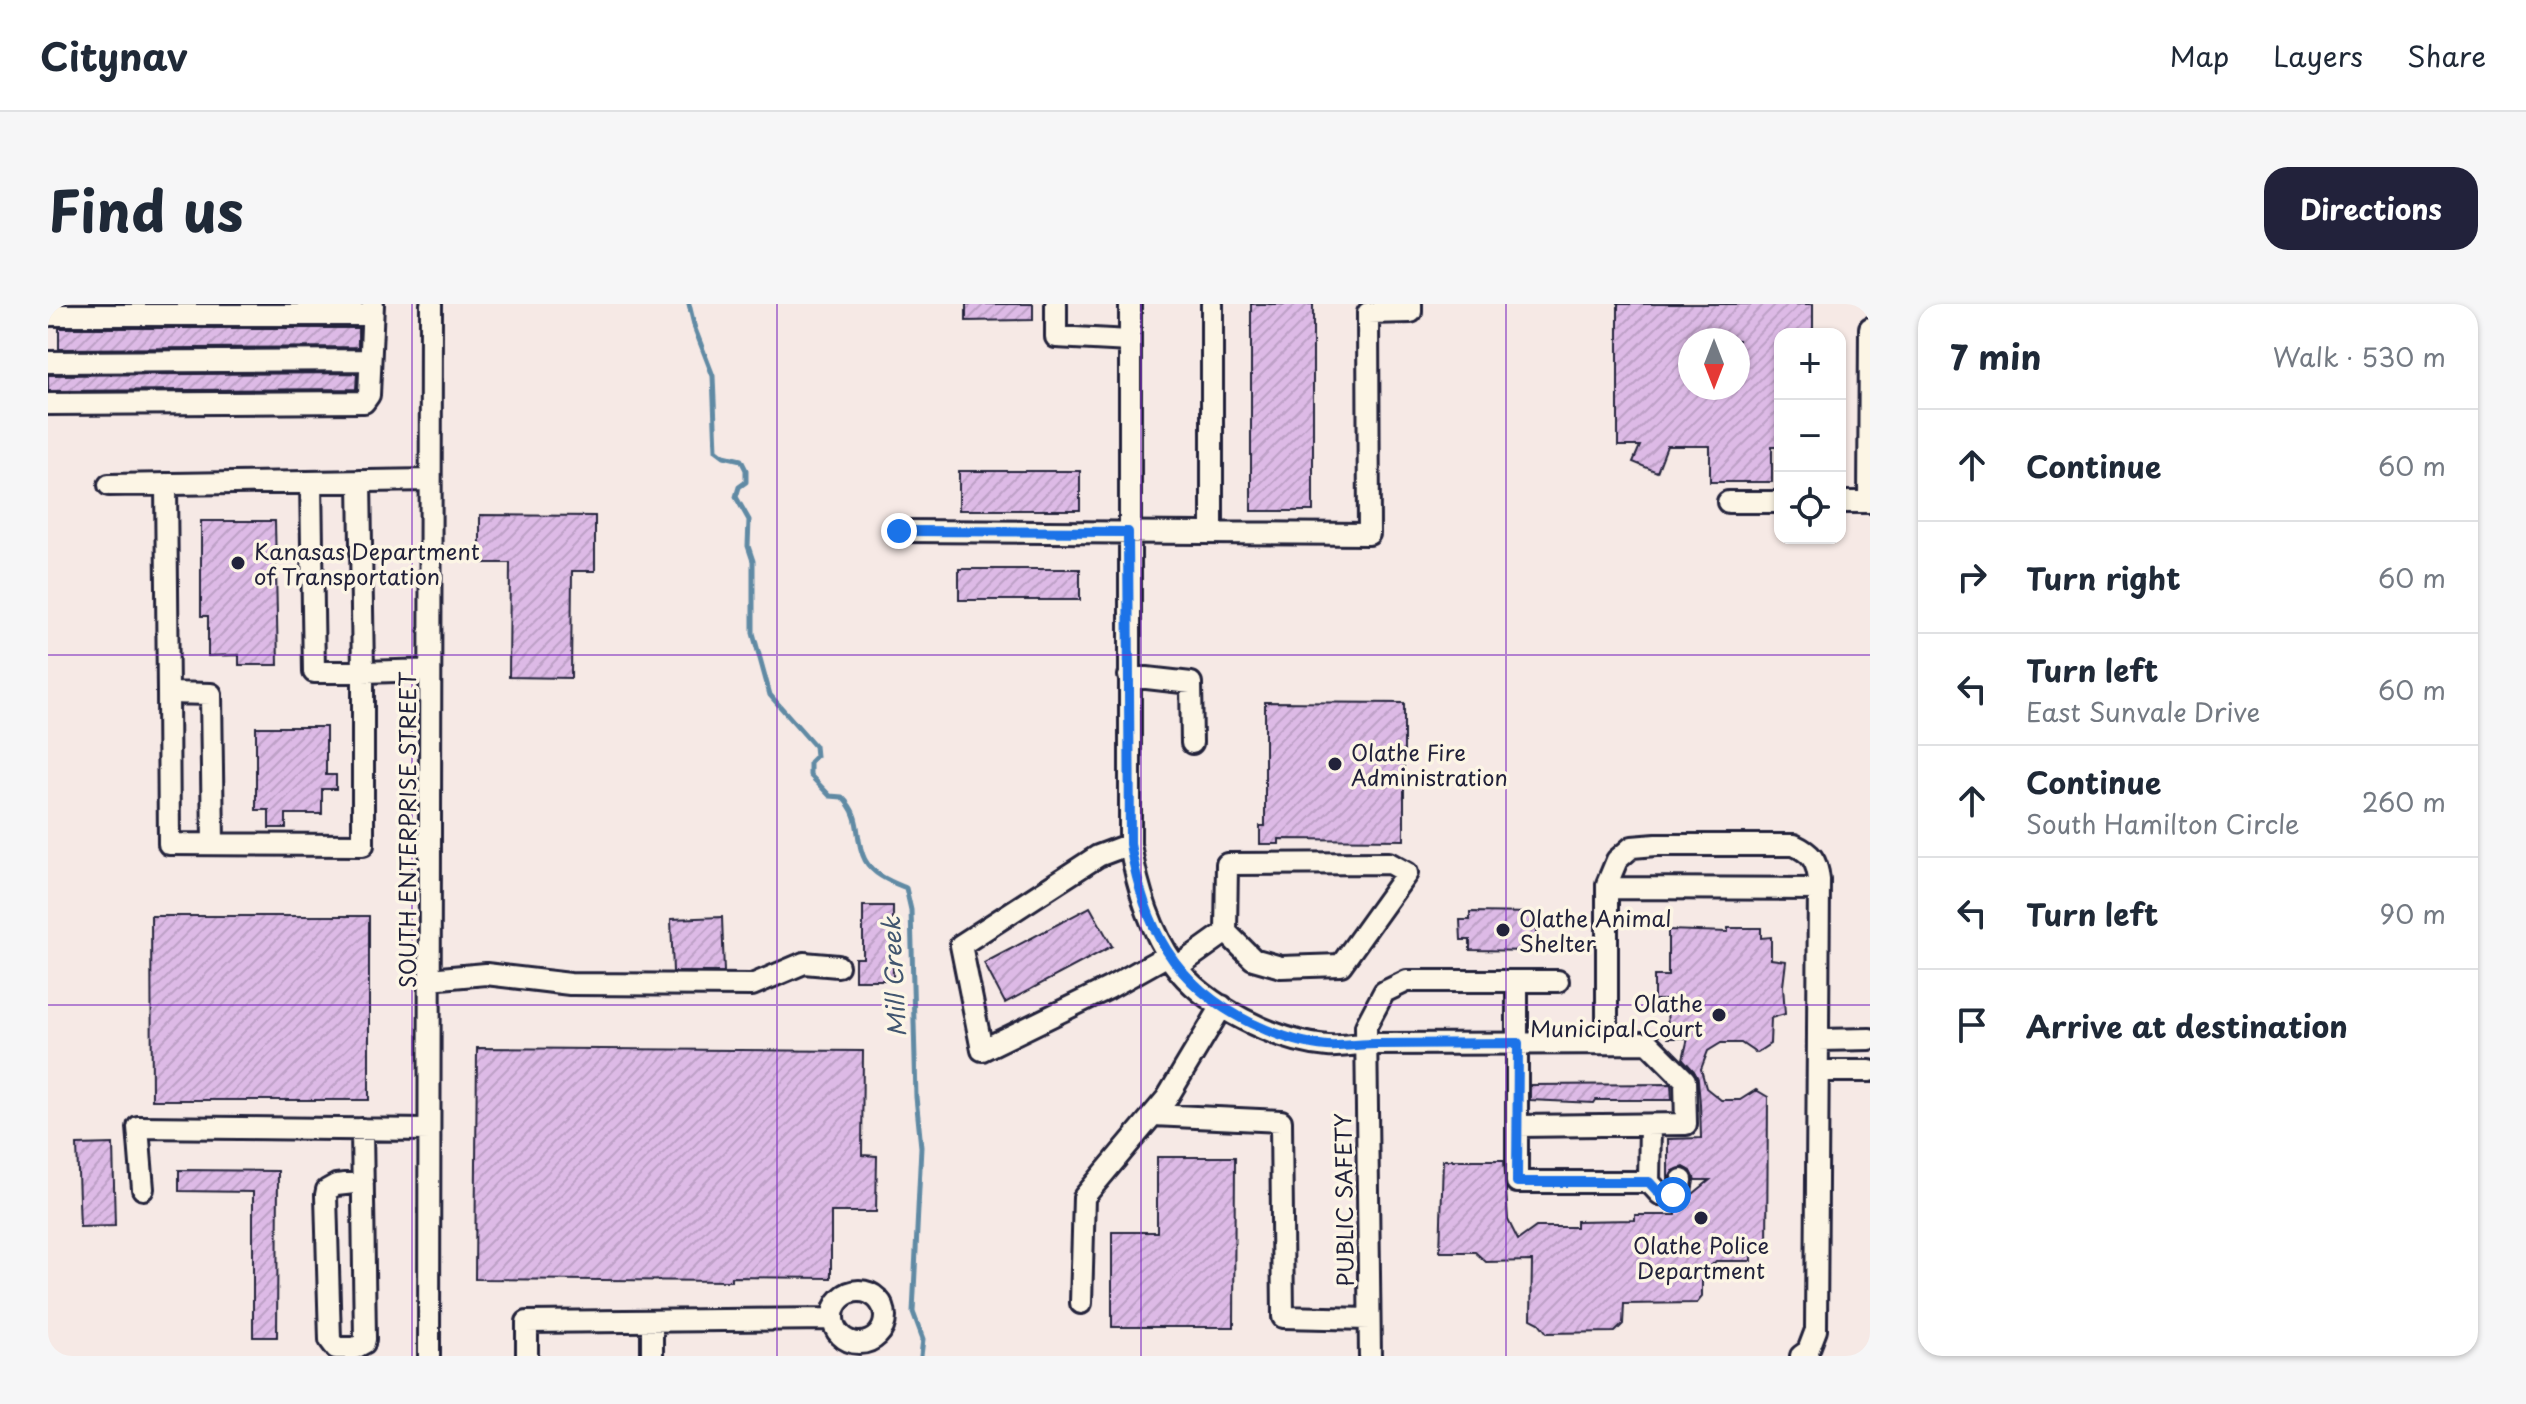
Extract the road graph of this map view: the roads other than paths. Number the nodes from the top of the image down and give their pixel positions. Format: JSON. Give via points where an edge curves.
{"nodes":[{"id":1,"x":50,"y":304,"type":"edge"},
{"id":2,"x":431,"y":304,"type":"edge"},
{"id":3,"x":1056,"y":304,"type":"edge"},
{"id":4,"x":1130,"y":304,"type":"edge"},
{"id":5,"x":1212,"y":304,"type":"edge"},
{"id":6,"x":1411,"y":304,"type":"edge"},
{"id":7,"x":373,"y":310,"type":"edge"},
{"id":8,"x":48,"y":313,"type":"edge"},
{"id":9,"x":1870,"y":328,"type":"edge"},
{"id":10,"x":1130,"y":341,"type":"junction"},
{"id":11,"x":370,"y":360,"type":"junction"},
{"id":12,"x":48,"y":362,"type":"edge"},
{"id":13,"x":48,"y":404,"type":"edge"},
{"id":14,"x":430,"y":480,"type":"junction"},
{"id":15,"x":360,"y":481,"type":"junction"},
{"id":16,"x":311,"y":482,"type":"junction"},
{"id":17,"x":166,"y":484,"type":"junction"},
{"id":18,"x":109,"y":485,"type":"dead end"},
{"id":19,"x":1728,"y":502,"type":"dead end"},
{"id":20,"x":1774,"y":502,"type":"edge"},
{"id":21,"x":1846,"y":502,"type":"edge"},
{"id":22,"x":899,"y":531,"type":"dead end"},
{"id":23,"x":1128,"y":532,"type":"junction"},
{"id":24,"x":1212,"y":533,"type":"junction"},
{"id":25,"x":430,"y":670,"type":"junction"},
{"id":26,"x":363,"y":672,"type":"junction"},
{"id":27,"x":1129,"y":676,"type":"junction"},
{"id":28,"x":168,"y":693,"type":"junction"},
{"id":29,"x":1192,"y":743,"type":"dead end"},
{"id":30,"x":213,"y":844,"type":"junction"},
{"id":31,"x":1130,"y":844,"type":"junction"},
{"id":32,"x":1607,"y":888,"type":"junction"},
{"id":33,"x":1819,"y":889,"type":"junction"},
{"id":34,"x":1226,"y":932,"type":"junction"},
{"id":35,"x":1172,"y":961,"type":"junction"},
{"id":36,"x":838,"y":966,"type":"dead end"},
{"id":37,"x":429,"y":979,"type":"junction"},
{"id":38,"x":1517,"y":981,"type":"junction"},
{"id":39,"x":1558,"y":981,"type":"dead end"},
{"id":40,"x":1222,"y":1006,"type":"junction"},
{"id":41,"x":1870,"y":1039,"type":"edge"},
{"id":42,"x":1819,"y":1040,"type":"junction"},
{"id":43,"x":1518,"y":1043,"type":"junction"},
{"id":44,"x":1607,"y":1043,"type":"junction"},
{"id":45,"x":1365,"y":1044,"type":"junction"},
{"id":46,"x":1819,"y":1071,"type":"junction"},
{"id":47,"x":1870,"y":1071,"type":"edge"},
{"id":48,"x":1153,"y":1115,"type":"junction"},
{"id":49,"x":1650,"y":1125,"type":"junction"},
{"id":50,"x":1517,"y":1126,"type":"junction"},
{"id":51,"x":362,"y":1129,"type":"junction"},
{"id":52,"x":429,"y":1130,"type":"junction"},
{"id":53,"x":1682,"y":1180,"type":"dead end"},
{"id":54,"x":363,"y":1182,"type":"junction"},
{"id":55,"x":1649,"y":1182,"type":"junction"},
{"id":56,"x":143,"y":1189,"type":"dead end"},
{"id":57,"x":1081,"y":1303,"type":"dead end"},
{"id":58,"x":833,"y":1319,"type":"dead end"},
{"id":59,"x":1369,"y":1319,"type":"junction"},
{"id":60,"x":652,"y":1322,"type":"junction"},
{"id":61,"x":429,"y":1356,"type":"edge"},
{"id":62,"x":527,"y":1356,"type":"edge"},
{"id":63,"x":652,"y":1356,"type":"edge"},
{"id":64,"x":1370,"y":1356,"type":"edge"},
{"id":65,"x":1801,"y":1356,"type":"edge"}],
"edges":[{"from":1,"to":8,"type":"street"},
{"from":2,"to":14,"type":"street","name":"SOUTH ENTERPRISE STREET"},
{"from":3,"to":10,"type":"street","via":[[1056,337]]},
{"from":4,"to":10,"type":"street"},
{"from":5,"to":24,"type":"street"},
{"from":6,"to":24,"type":"street","via":[[1411,312],[1368,313],[1369,534]]},
{"from":7,"to":8,"type":"street"},
{"from":7,"to":11,"type":"street"},
{"from":9,"to":21,"type":"street","via":[[1869,502]]},
{"from":10,"to":23,"type":"street"},
{"from":11,"to":12,"type":"street"},
{"from":11,"to":13,"type":"street","via":[[364,402]]},
{"from":14,"to":15,"type":"street"},
{"from":14,"to":25,"type":"street","name":"SOUTH ENTERPRISE STREET"},
{"from":15,"to":16,"type":"street"},
{"from":15,"to":26,"type":"street"},
{"from":16,"to":17,"type":"street"},
{"from":16,"to":26,"type":"street","via":[[314,672]]},
{"from":17,"to":18,"type":"street"},
{"from":17,"to":28,"type":"street"},
{"from":19,"to":20,"type":"street"},
{"from":22,"to":23,"type":"street"},
{"from":23,"to":24,"type":"street"},
{"from":23,"to":27,"type":"street"},
{"from":25,"to":26,"type":"street"},
{"from":25,"to":37,"type":"street","name":"SOUTH ENTERPRISE STREET"},
{"from":26,"to":30,"type":"street","via":[[363,845]]},
{"from":27,"to":29,"type":"street","via":[[1191,683]]},
{"from":27,"to":31,"type":"street"},
{"from":28,"to":30,"type":"street","via":[[211,694]]},
{"from":28,"to":30,"type":"street","via":[[169,844]]},
{"from":31,"to":35,"type":"street","via":[[1146,910]]},
{"from":31,"to":35,"type":"street","via":[[1098,856],[961,945],[982,1050]]},
{"from":32,"to":33,"type":"street"},
{"from":32,"to":33,"type":"street","via":[[1617,860],[1632,847],[1794,845],[1811,853]]},
{"from":32,"to":44,"type":"street"},
{"from":33,"to":42,"type":"street"},
{"from":34,"to":34,"type":"street","via":[[1253,959],[1281,967],[1341,965],[1407,873],[1389,863],[1227,864]]},
{"from":34,"to":35,"type":"street"},
{"from":35,"to":40,"type":"street"},
{"from":36,"to":37,"type":"street","via":[[804,963],[752,985],[570,984],[486,974]]},
{"from":37,"to":52,"type":"street","name":"SOUTH ENTERPRISE STREET"},
{"from":38,"to":39,"type":"street"},
{"from":38,"to":43,"type":"street"},
{"from":38,"to":45,"type":"street","name":"PUBLIC SAFETY","via":[[1395,985],[1384,992],[1366,1026]]},
{"from":40,"to":45,"type":"street","via":[[1266,1030],[1299,1040],[1328,1046]]},
{"from":40,"to":48,"type":"street"},
{"from":41,"to":42,"type":"street"},
{"from":42,"to":46,"type":"street"},
{"from":43,"to":44,"type":"street"},
{"from":43,"to":45,"type":"street"},
{"from":43,"to":50,"type":"street"},
{"from":44,"to":49,"type":"street","via":[[1648,1043],[1685,1080],[1686,1124]]},
{"from":45,"to":59,"type":"street","name":"PUBLIC SAFETY"},
{"from":46,"to":47,"type":"street"},
{"from":46,"to":65,"type":"street","via":[[1816,1330]]},
{"from":48,"to":57,"type":"street","via":[[1084,1197]]},
{"from":48,"to":59,"type":"street","via":[[1281,1121],[1283,1317]]},
{"from":49,"to":50,"type":"street"},
{"from":49,"to":55,"type":"street"},
{"from":50,"to":55,"type":"street","via":[[1517,1182]]},
{"from":51,"to":52,"type":"street"},
{"from":51,"to":54,"type":"street"},
{"from":51,"to":56,"type":"street","via":[[138,1127]]},
{"from":52,"to":61,"type":"street","name":"SOUTH ENTERPRISE STREET"},
{"from":53,"to":55,"type":"street","via":[[1680,1191],[1669,1195],[1660,1194]]},
{"from":54,"to":54,"type":"street","via":[[365,1339],[355,1348],[336,1348],[330,1340],[326,1195],[336,1185]]},
{"from":58,"to":60,"type":"street"},
{"from":59,"to":64,"type":"street","name":"PUBLIC SAFETY"},
{"from":60,"to":62,"type":"street","via":[[527,1322]]},
{"from":60,"to":63,"type":"street"}]}
